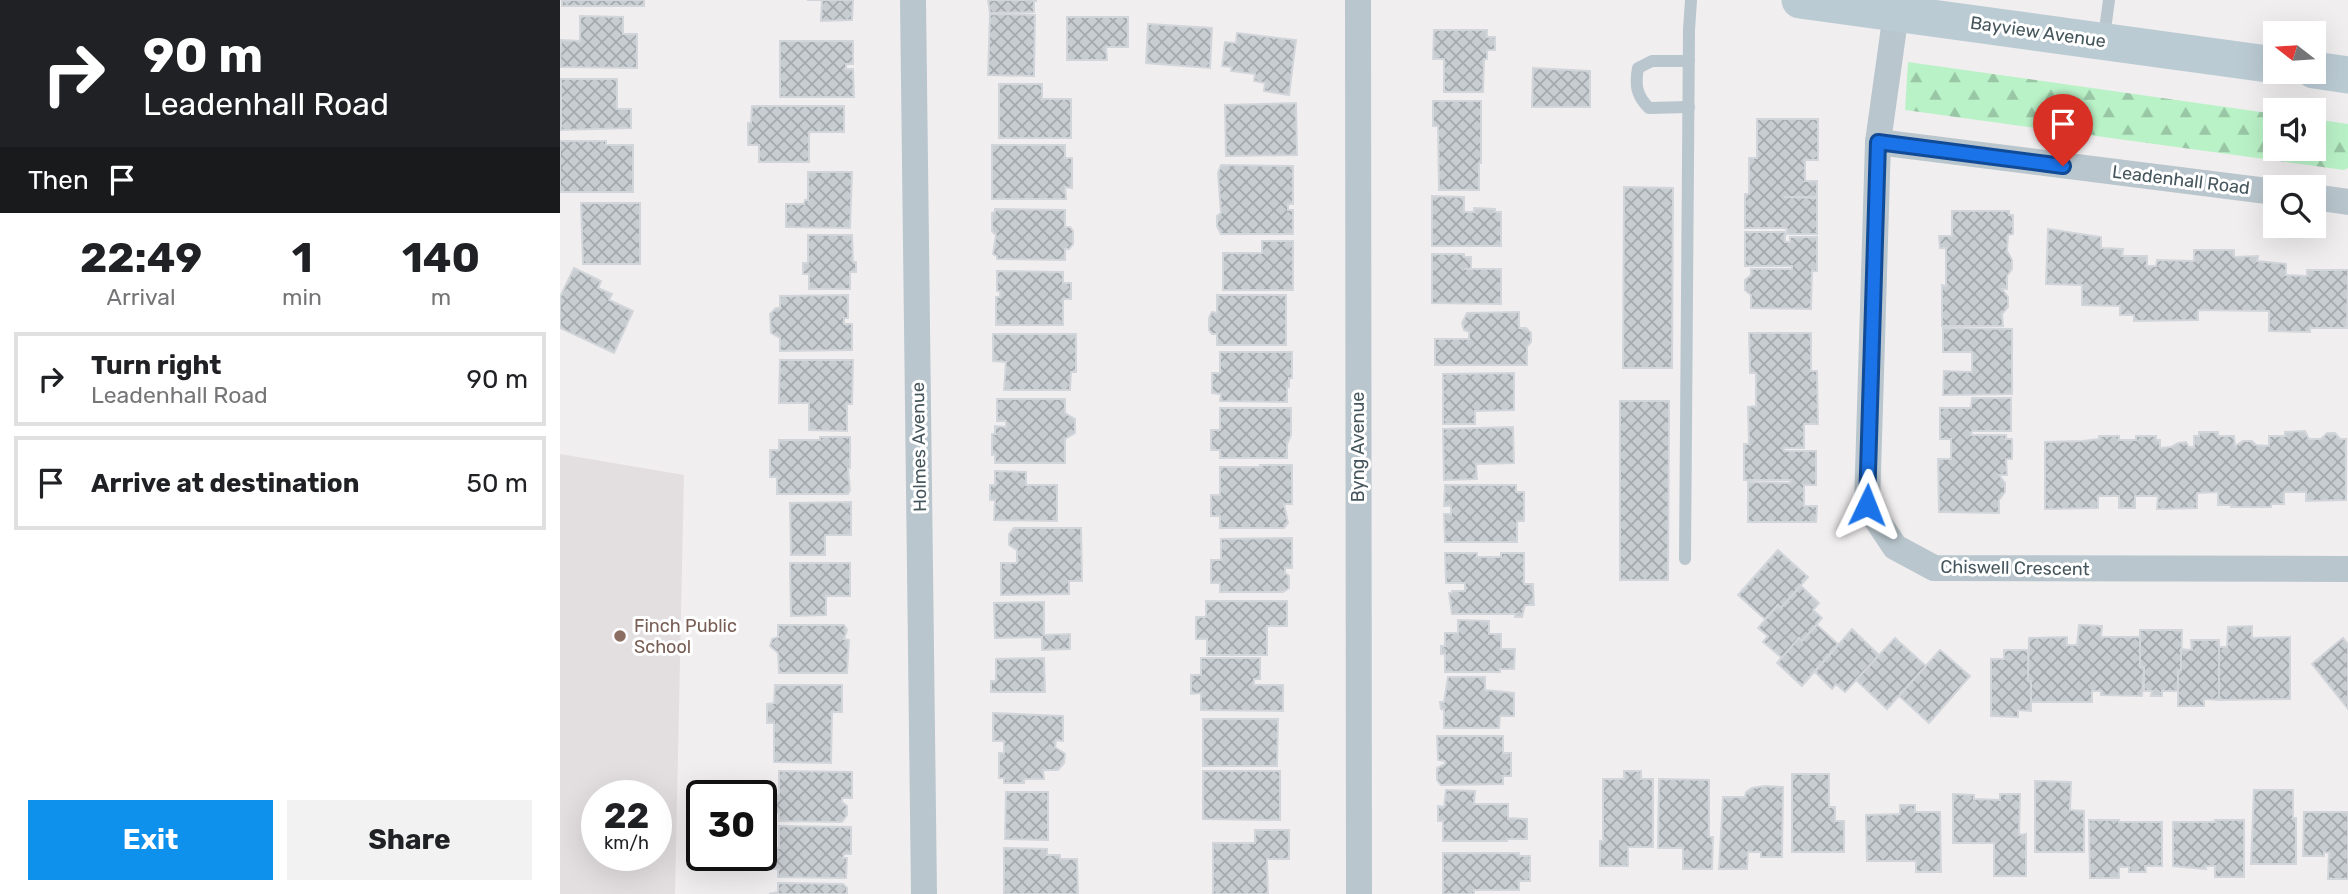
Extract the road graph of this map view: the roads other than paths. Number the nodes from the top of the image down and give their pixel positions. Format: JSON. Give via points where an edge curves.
{"nodes":[{"id":1,"x":913,"y":0,"type":"edge"},
{"id":2,"x":1358,"y":0,"type":"edge"},
{"id":3,"x":1691,"y":0,"type":"edge"},
{"id":4,"x":1800,"y":0,"type":"edge"},
{"id":5,"x":2109,"y":0,"type":"edge"},
{"id":6,"x":1854,"y":4,"type":"edge"},
{"id":7,"x":1896,"y":13,"type":"junction"},
{"id":8,"x":2103,"y":41,"type":"junction"},
{"id":9,"x":1689,"y":61,"type":"junction"},
{"id":10,"x":2263,"y":63,"type":"edge"},
{"id":11,"x":2326,"y":72,"type":"edge"},
{"id":12,"x":2348,"y":75,"type":"edge"},
{"id":13,"x":1689,"y":107,"type":"junction"},
{"id":14,"x":1878,"y":142,"type":"junction"},
{"id":15,"x":2263,"y":190,"type":"edge"},
{"id":16,"x":2326,"y":199,"type":"edge"},
{"id":17,"x":2348,"y":202,"type":"edge"},
{"id":18,"x":1685,"y":559,"type":"dead end"},
{"id":19,"x":2348,"y":569,"type":"edge"},
{"id":20,"x":924,"y":894,"type":"edge"},
{"id":21,"x":1359,"y":894,"type":"edge"}],
"edges":[{"from":1,"to":20,"type":"street","name":"Holmes Avenue"},
{"from":2,"to":21,"type":"street","name":"Byng Avenue"},
{"from":3,"to":9,"type":"lane"},
{"from":4,"to":6,"type":"main road","name":"Bayview Avenue"},
{"from":5,"to":8,"type":"lane"},
{"from":6,"to":7,"type":"main road","name":"Bayview Avenue"},
{"from":7,"to":8,"type":"main road","name":"Bayview Avenue"},
{"from":7,"to":14,"type":"street","name":"Chiswell Crescent"},
{"from":8,"to":10,"type":"main road","name":"Bayview Avenue"},
{"from":9,"to":13,"type":"lane"},
{"from":9,"to":13,"type":"lane","via":[[1652,61],[1638,68],[1636,82],[1638,98],[1649,108]]},
{"from":11,"to":12,"type":"main road"},
{"from":13,"to":18,"type":"lane"},
{"from":14,"to":15,"type":"street","name":"Leadenhall Road"},
{"from":14,"to":19,"type":"street","name":"Chiswell Crescent","via":[[1867,505],[1895,547],[1934,568]]},
{"from":16,"to":17,"type":"street"}]}
